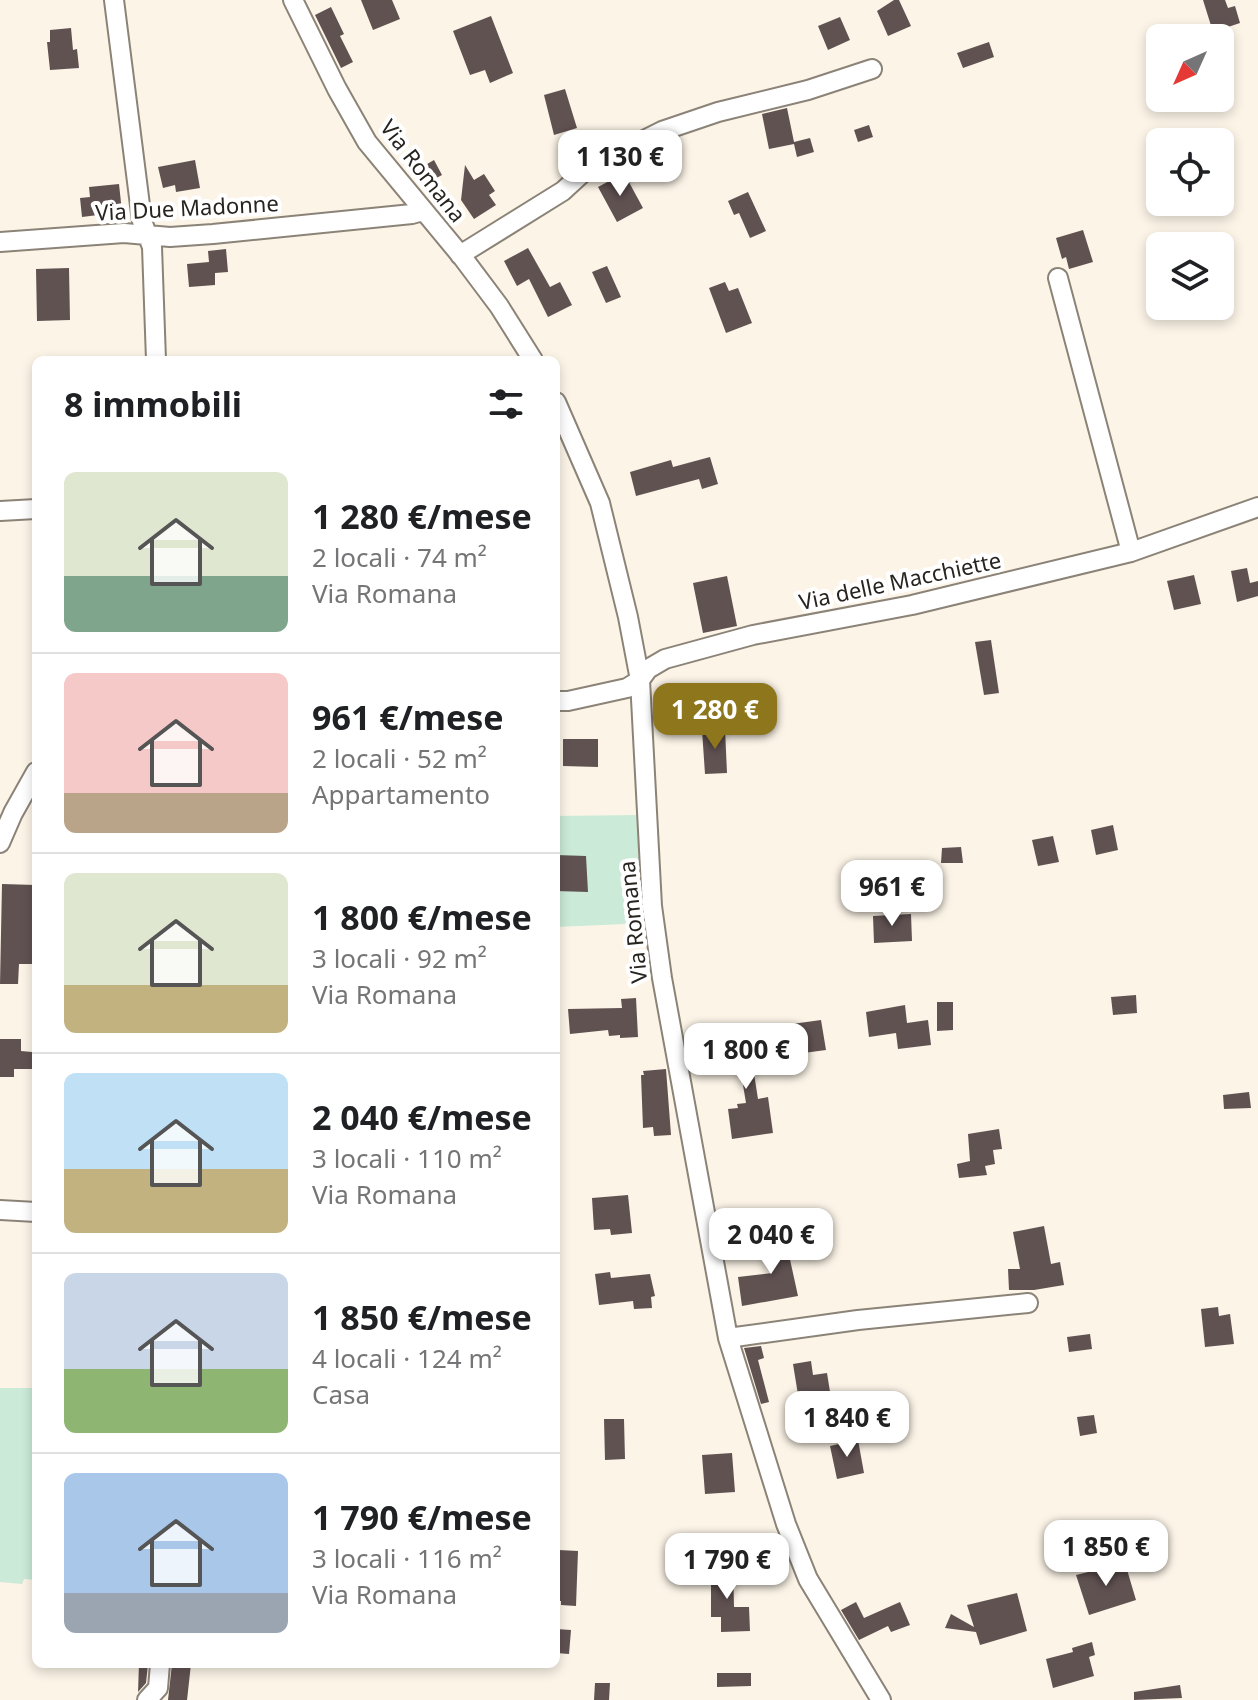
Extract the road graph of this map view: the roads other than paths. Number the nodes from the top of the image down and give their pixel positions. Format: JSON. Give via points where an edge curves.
{"nodes":[{"id":1,"x":114,"y":0,"type":"edge"},
{"id":2,"x":293,"y":0,"type":"edge"},
{"id":3,"x":872,"y":69,"type":"dead end"},
{"id":4,"x":423,"y":211,"type":"junction"},
{"id":5,"x":149,"y":236,"type":"junction"},
{"id":6,"x":0,"y":242,"type":"edge"},
{"id":7,"x":460,"y":255,"type":"junction"},
{"id":8,"x":1058,"y":278,"type":"dead end"},
{"id":9,"x":156,"y":356,"type":"edge"},
{"id":10,"x":530,"y":356,"type":"edge"},
{"id":11,"x":560,"y":411,"type":"edge"},
{"id":12,"x":1258,"y":507,"type":"edge"},
{"id":13,"x":32,"y":509,"type":"edge"},
{"id":14,"x":0,"y":511,"type":"edge"},
{"id":15,"x":1131,"y":552,"type":"junction"},
{"id":16,"x":640,"y":680,"type":"junction"},
{"id":17,"x":560,"y":700,"type":"edge"},
{"id":18,"x":32,"y":779,"type":"edge"},
{"id":19,"x":0,"y":843,"type":"edge"},
{"id":20,"x":0,"y":1210,"type":"edge"},
{"id":21,"x":32,"y":1212,"type":"edge"},
{"id":22,"x":1028,"y":1303,"type":"dead end"},
{"id":23,"x":728,"y":1338,"type":"junction"},
{"id":24,"x":160,"y":1668,"type":"edge"},
{"id":25,"x":147,"y":1700,"type":"edge"},
{"id":26,"x":881,"y":1700,"type":"edge"}],
"edges":[{"from":1,"to":5,"type":"street","via":[[142,221]]},
{"from":2,"to":4,"type":"street","name":"Via Romana","via":[[367,142]]},
{"from":3,"to":7,"type":"street","via":[[662,131],[588,168],[563,191]]},
{"from":4,"to":5,"type":"street","name":"Via Due Madonne"},
{"from":4,"to":7,"type":"street","name":"Via Romana"},
{"from":5,"to":6,"type":"street","name":"Via Due Madonne","via":[[124,233]]},
{"from":5,"to":9,"type":"street"},
{"from":7,"to":10,"type":"street","name":"Via Romana"},
{"from":8,"to":15,"type":"street"},
{"from":11,"to":16,"type":"street","name":"Via Romana","via":[[600,503]]},
{"from":12,"to":15,"type":"street","name":"Via delle Macchiette"},
{"from":13,"to":14,"type":"street"},
{"from":15,"to":16,"type":"street","name":"Via delle Macchiette","via":[[912,605],[753,635],[665,659]]},
{"from":16,"to":17,"type":"street","name":"Via delle Macchiette","via":[[615,692]]},
{"from":16,"to":23,"type":"street","name":"Via Romana","via":[[652,906]]},
{"from":18,"to":19,"type":"street"},
{"from":20,"to":21,"type":"street"},
{"from":22,"to":23,"type":"street"},
{"from":23,"to":26,"type":"street","name":"Via Romana","via":[[808,1579]]},
{"from":24,"to":25,"type":"street","via":[[158,1688]]}]}
